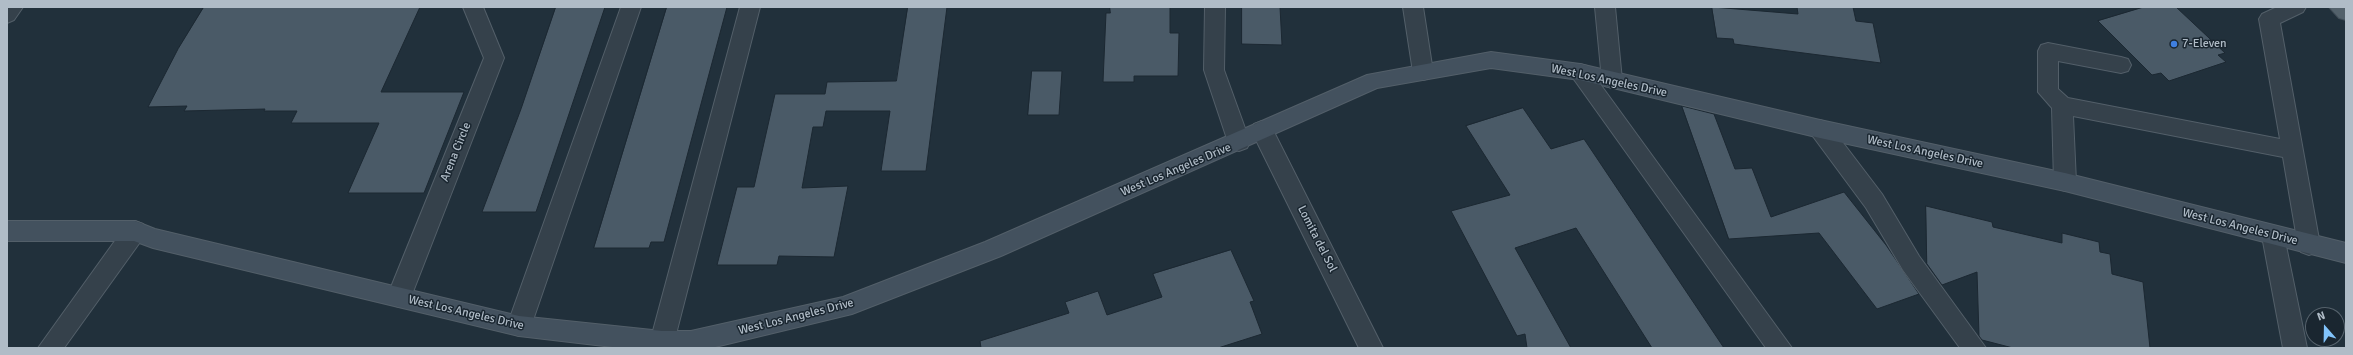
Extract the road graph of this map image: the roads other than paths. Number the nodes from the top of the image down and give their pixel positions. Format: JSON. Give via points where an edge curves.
{"nodes":[{"id":1,"x":12,"y":7,"type":"edge"},
{"id":2,"x":473,"y":7,"type":"edge"},
{"id":3,"x":631,"y":7,"type":"edge"},
{"id":4,"x":750,"y":7,"type":"edge"},
{"id":5,"x":1215,"y":7,"type":"edge"},
{"id":6,"x":1413,"y":7,"type":"edge"},
{"id":7,"x":1605,"y":7,"type":"edge"},
{"id":8,"x":2296,"y":7,"type":"edge"},
{"id":9,"x":2339,"y":7,"type":"edge"},
{"id":10,"x":2346,"y":13,"type":"edge"},
{"id":11,"x":7,"y":15,"type":"edge"},
{"id":12,"x":2121,"y":65,"type":"dead end"},
{"id":13,"x":1423,"y":72,"type":"junction"},
{"id":14,"x":1580,"y":72,"type":"junction"},
{"id":15,"x":1612,"y":80,"type":"junction"},
{"id":16,"x":2062,"y":105,"type":"junction"},
{"id":17,"x":1820,"y":129,"type":"junction"},
{"id":18,"x":1262,"y":130,"type":"junction"},
{"id":19,"x":1239,"y":142,"type":"junction"},
{"id":20,"x":2294,"y":151,"type":"junction"},
{"id":21,"x":2065,"y":182,"type":"junction"},
{"id":22,"x":7,"y":231,"type":"edge"},
{"id":23,"x":135,"y":231,"type":"junction"},
{"id":24,"x":2273,"y":236,"type":"junction"},
{"id":25,"x":2309,"y":245,"type":"junction"},
{"id":26,"x":2346,"y":253,"type":"edge"},
{"id":27,"x":399,"y":297,"type":"junction"},
{"id":28,"x":519,"y":326,"type":"junction"},
{"id":29,"x":662,"y":342,"type":"junction"},
{"id":30,"x":692,"y":345,"type":"edge"},
{"id":31,"x":50,"y":348,"type":"edge"},
{"id":32,"x":1371,"y":348,"type":"edge"},
{"id":33,"x":1780,"y":348,"type":"edge"},
{"id":34,"x":1974,"y":348,"type":"edge"},
{"id":35,"x":2295,"y":348,"type":"edge"}],
"edges":[{"from":1,"to":11,"type":"street"},
{"from":2,"to":27,"type":"street","name":"Arena Circle","via":[[494,58]]},
{"from":3,"to":28,"type":"street"},
{"from":4,"to":29,"type":"street"},
{"from":5,"to":19,"type":"street","via":[[1214,70]]},
{"from":6,"to":13,"type":"street"},
{"from":7,"to":15,"type":"street"},
{"from":8,"to":20,"type":"street","via":[[2269,19]]},
{"from":9,"to":10,"type":"main road"},
{"from":12,"to":16,"type":"street","via":[[2048,51],[2048,92]]},
{"from":13,"to":14,"type":"main road","name":"West Los Angeles Drive","via":[[1491,60]]},
{"from":13,"to":18,"type":"main road","name":"West Los Angeles Drive","via":[[1374,81]]},
{"from":14,"to":15,"type":"main road","name":"West Los Angeles Drive"},
{"from":14,"to":33,"type":"street"},
{"from":15,"to":17,"type":"main road","name":"West Los Angeles Drive"},
{"from":16,"to":20,"type":"street"},
{"from":16,"to":21,"type":"street"},
{"from":17,"to":21,"type":"main road","name":"West Los Angeles Drive"},
{"from":17,"to":34,"type":"street","via":[[1874,201],[1911,263]]},
{"from":18,"to":19,"type":"main road","name":"West Los Angeles Drive"},
{"from":18,"to":32,"type":"street","name":"Lomita del Sol"},
{"from":19,"to":30,"type":"main road","name":"West Los Angeles Drive","via":[[993,249],[844,308]]},
{"from":20,"to":25,"type":"street"},
{"from":21,"to":24,"type":"main road","name":"West Los Angeles Drive"},
{"from":22,"to":23,"type":"main road","name":"West Los Angeles Drive"},
{"from":23,"to":27,"type":"main road","name":"West Los Angeles Drive","via":[[152,238]]},
{"from":23,"to":31,"type":"street"},
{"from":24,"to":25,"type":"main road","name":"West Los Angeles Drive"},
{"from":24,"to":35,"type":"street"},
{"from":25,"to":26,"type":"main road","name":"West Los Angeles Drive"},
{"from":27,"to":28,"type":"main road","name":"West Los Angeles Drive"},
{"from":28,"to":29,"type":"main road","name":"West Los Angeles Drive"},
{"from":29,"to":30,"type":"main road","name":"West Los Angeles Drive"}]}
